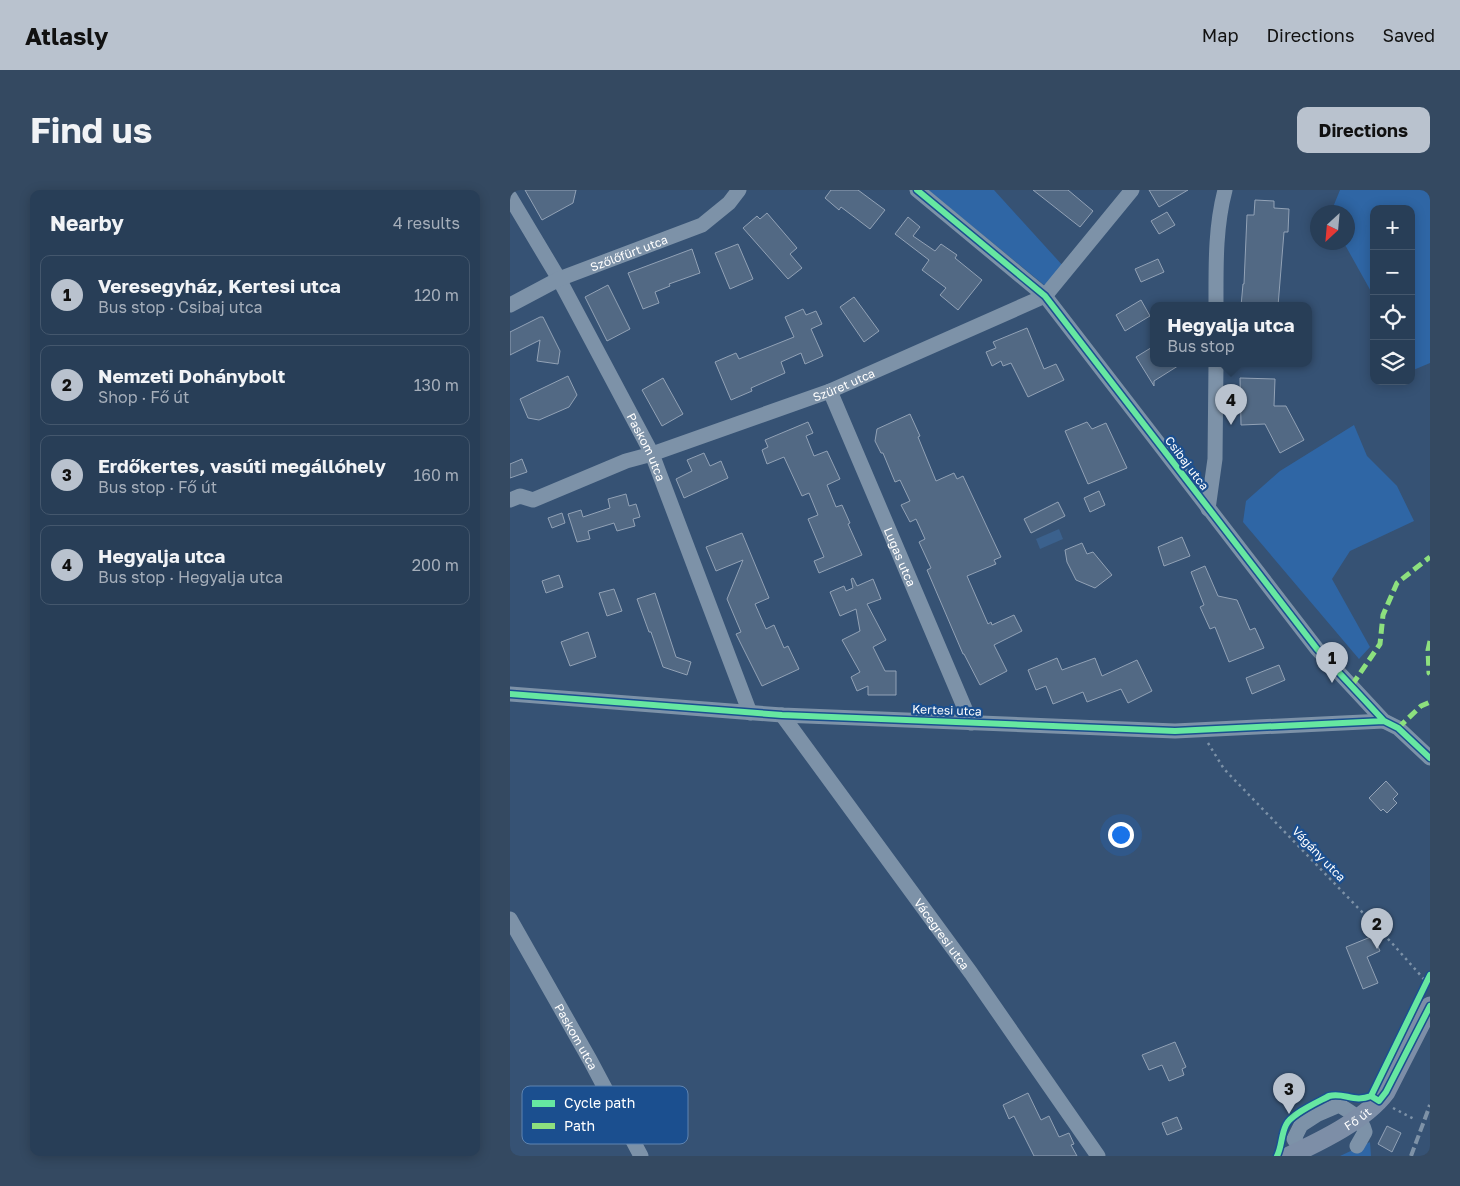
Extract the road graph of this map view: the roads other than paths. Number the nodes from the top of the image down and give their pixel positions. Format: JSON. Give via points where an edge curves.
{"nodes":[{"id":1,"x":739,"y":190,"type":"edge"},
{"id":2,"x":917,"y":190,"type":"edge"},
{"id":3,"x":1225,"y":190,"type":"edge"},
{"id":4,"x":1124,"y":193,"type":"edge"},
{"id":5,"x":510,"y":196,"type":"edge"},
{"id":6,"x":559,"y":280,"type":"junction"},
{"id":7,"x":1045,"y":296,"type":"junction"},
{"id":8,"x":1216,"y":302,"type":"edge"},
{"id":9,"x":510,"y":305,"type":"edge"},
{"id":10,"x":1216,"y":367,"type":"edge"},
{"id":11,"x":830,"y":391,"type":"junction"},
{"id":12,"x":652,"y":454,"type":"junction"},
{"id":13,"x":510,"y":500,"type":"edge"},
{"id":14,"x":1208,"y":509,"type":"junction"},
{"id":15,"x":510,"y":694,"type":"edge"},
{"id":16,"x":750,"y":713,"type":"junction"},
{"id":17,"x":782,"y":714,"type":"junction"},
{"id":18,"x":1384,"y":721,"type":"junction"},
{"id":19,"x":971,"y":723,"type":"junction"},
{"id":20,"x":1430,"y":758,"type":"edge"},
{"id":21,"x":510,"y":919,"type":"edge"},
{"id":22,"x":1426,"y":998,"type":"edge"},
{"id":23,"x":604,"y":1086,"type":"edge"},
{"id":24,"x":1359,"y":1117,"type":"junction"},
{"id":25,"x":635,"y":1144,"type":"edge"},
{"id":26,"x":1357,"y":1146,"type":"dead end"},
{"id":27,"x":1296,"y":1153,"type":"edge"},
{"id":28,"x":641,"y":1156,"type":"edge"},
{"id":29,"x":1098,"y":1156,"type":"edge"}],
"edges":[{"from":1,"to":6,"type":"street","name":"Szőlőfürt utca","via":[[729,203],[702,225]]},
{"from":2,"to":7,"type":"street","name":"Csibaj utca"},
{"from":3,"to":8,"type":"street","via":[[1216,252]]},
{"from":4,"to":7,"type":"street","name":"Szüret utca"},
{"from":5,"to":6,"type":"street","name":"Paskom utca"},
{"from":6,"to":9,"type":"street","name":"Szőlőfürt utca"},
{"from":6,"to":12,"type":"street","name":"Paskom utca"},
{"from":7,"to":11,"type":"street","name":"Szüret utca"},
{"from":7,"to":14,"type":"street","name":"Csibaj utca"},
{"from":10,"to":14,"type":"street","via":[[1216,459]]},
{"from":11,"to":12,"type":"street","name":"Szüret utca"},
{"from":11,"to":19,"type":"street","name":"Lugas utca"},
{"from":12,"to":13,"type":"street","name":"Szüret utca","via":[[626,461],[533,500],[520,496]]},
{"from":12,"to":16,"type":"street","name":"Paskom utca"},
{"from":14,"to":18,"type":"street","name":"Csibaj utca","via":[[1317,648]]},
{"from":15,"to":16,"type":"street","name":"Kertesi utca"},
{"from":16,"to":17,"type":"street","name":"Kertesi utca"},
{"from":17,"to":19,"type":"street","name":"Kertesi utca"},
{"from":17,"to":29,"type":"street","name":"Vácegresi utca","via":[[971,973]]},
{"from":18,"to":19,"type":"street","name":"Kertesi utca","via":[[1201,731]]},
{"from":18,"to":20,"type":"street","name":"Csibaj utca","via":[[1398,728]]},
{"from":21,"to":23,"type":"street","name":"Paskom utca"},
{"from":22,"to":24,"type":"main road","name":"Fő út","via":[[1390,1084],[1379,1101]]},
{"from":24,"to":26,"type":"street","via":[[1365,1132]]},
{"from":24,"to":27,"type":"main road","name":"Fő út"},
{"from":25,"to":28,"type":"street","name":"Paskom utca"}]}
